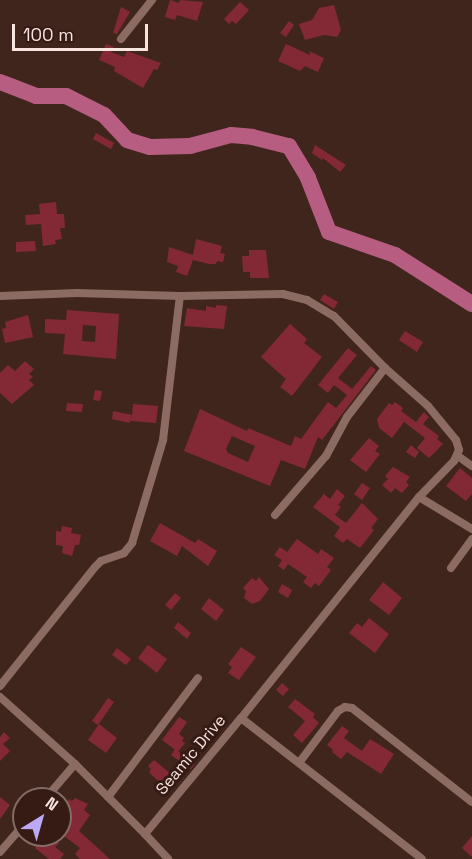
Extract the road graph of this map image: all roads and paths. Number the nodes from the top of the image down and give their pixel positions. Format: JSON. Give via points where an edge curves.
{"nodes":[{"id":1,"x":152,"y":0,"type":"edge"},
{"id":2,"x":121,"y":39,"type":"dead end"},
{"id":3,"x":0,"y":296,"type":"edge"},
{"id":4,"x":180,"y":296,"type":"junction"},
{"id":5,"x":385,"y":368,"type":"junction"},
{"id":6,"x":458,"y":456,"type":"junction"},
{"id":7,"x":472,"y":466,"type":"edge"},
{"id":8,"x":419,"y":497,"type":"junction"},
{"id":9,"x":275,"y":515,"type":"dead end"},
{"id":10,"x":472,"y":529,"type":"edge"},
{"id":11,"x":472,"y":538,"type":"edge"},
{"id":12,"x":451,"y":568,"type":"dead end"},
{"id":13,"x":198,"y":678,"type":"dead end"},
{"id":14,"x":0,"y":686,"type":"edge"},
{"id":15,"x":2,"y":703,"type":"edge"},
{"id":16,"x":241,"y":718,"type":"junction"},
{"id":17,"x":298,"y":763,"type":"junction"},
{"id":18,"x":75,"y":764,"type":"junction"},
{"id":19,"x":55,"y":787,"type":"edge"},
{"id":20,"x":108,"y":796,"type":"junction"},
{"id":21,"x":472,"y":802,"type":"edge"},
{"id":22,"x":145,"y":834,"type":"junction"},
{"id":23,"x":12,"y":838,"type":"edge"},
{"id":24,"x":0,"y":852,"type":"edge"},
{"id":25,"x":168,"y":859,"type":"edge"},
{"id":26,"x":422,"y":859,"type":"edge"}],
"edges":[{"from":1,"to":2,"type":"street"},
{"from":3,"to":4,"type":"street"},
{"from":4,"to":5,"type":"street","via":[[283,294],[307,300],[334,316]]},
{"from":4,"to":14,"type":"street","via":[[163,440],[132,543],[124,553],[95,567]]},
{"from":5,"to":6,"type":"street","via":[[428,406],[456,440]]},
{"from":5,"to":9,"type":"street","via":[[346,417],[326,456]]},
{"from":6,"to":7,"type":"street"},
{"from":6,"to":8,"type":"street"},
{"from":8,"to":10,"type":"street"},
{"from":8,"to":16,"type":"street"},
{"from":11,"to":12,"type":"street"},
{"from":13,"to":20,"type":"street"},
{"from":15,"to":18,"type":"street"},
{"from":16,"to":17,"type":"street","name":"Seamic Drive"},
{"from":16,"to":22,"type":"street","name":"Seamic Drive"},
{"from":17,"to":21,"type":"street","via":[[338,711],[352,708]]},
{"from":17,"to":26,"type":"street","name":"Seamic Drive"},
{"from":18,"to":19,"type":"street"},
{"from":18,"to":20,"type":"street"},
{"from":20,"to":22,"type":"street"},
{"from":22,"to":25,"type":"street"},
{"from":23,"to":24,"type":"street"}]}
